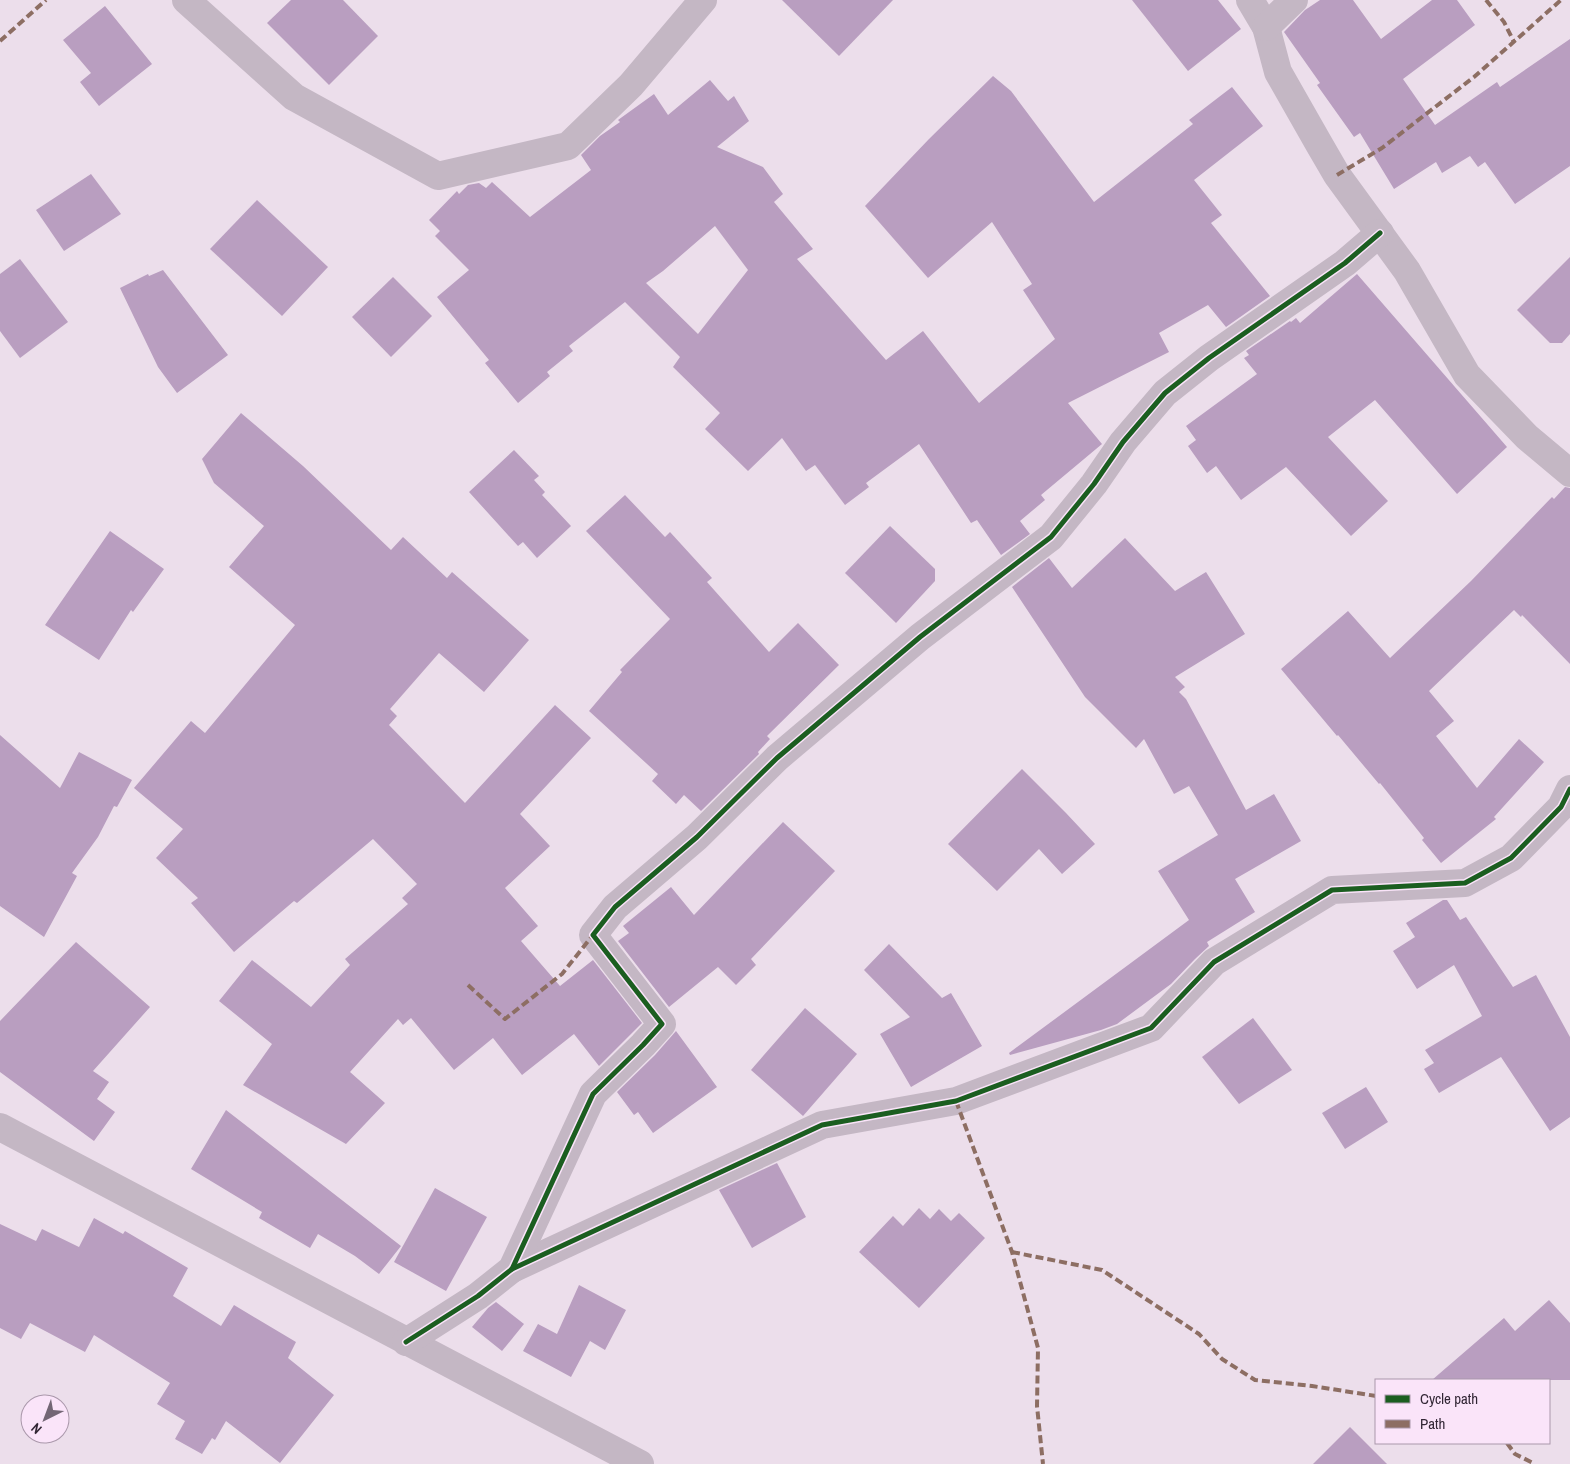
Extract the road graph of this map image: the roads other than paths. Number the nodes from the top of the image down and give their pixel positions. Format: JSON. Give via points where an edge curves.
{"nodes":[{"id":1,"x":186,"y":0,"type":"edge"},
{"id":2,"x":703,"y":0,"type":"edge"},
{"id":3,"x":1250,"y":0,"type":"edge"},
{"id":4,"x":1294,"y":0,"type":"edge"},
{"id":5,"x":1266,"y":27,"type":"junction"},
{"id":6,"x":1380,"y":233,"type":"junction"},
{"id":7,"x":1570,"y":473,"type":"edge"},
{"id":8,"x":1570,"y":789,"type":"edge"},
{"id":9,"x":0,"y":1127,"type":"edge"},
{"id":10,"x":512,"y":1269,"type":"junction"},
{"id":11,"x":406,"y":1342,"type":"junction"},
{"id":12,"x":640,"y":1464,"type":"edge"}],
"edges":[{"from":1,"to":2,"type":"street","via":[[294,98],[438,176],[568,146],[631,85]]},
{"from":3,"to":5,"type":"street"},
{"from":4,"to":5,"type":"street"},
{"from":5,"to":6,"type":"street","via":[[1278,72],[1337,175]]},
{"from":6,"to":7,"type":"street","via":[[1407,271],[1466,375],[1527,437]]},
{"from":6,"to":10,"type":"street","via":[[1345,263],[1209,358],[1165,393],[1123,442],[1051,537],[920,637],[777,758],[698,838],[615,907],[593,936],[662,1024],[593,1094]]},
{"from":8,"to":10,"type":"street","via":[[1561,807],[1511,858],[1465,883],[1332,890],[1214,962],[1151,1028],[956,1100],[822,1125]]},
{"from":9,"to":11,"type":"street"},
{"from":10,"to":11,"type":"street","via":[[478,1296]]},
{"from":11,"to":12,"type":"street"}]}
